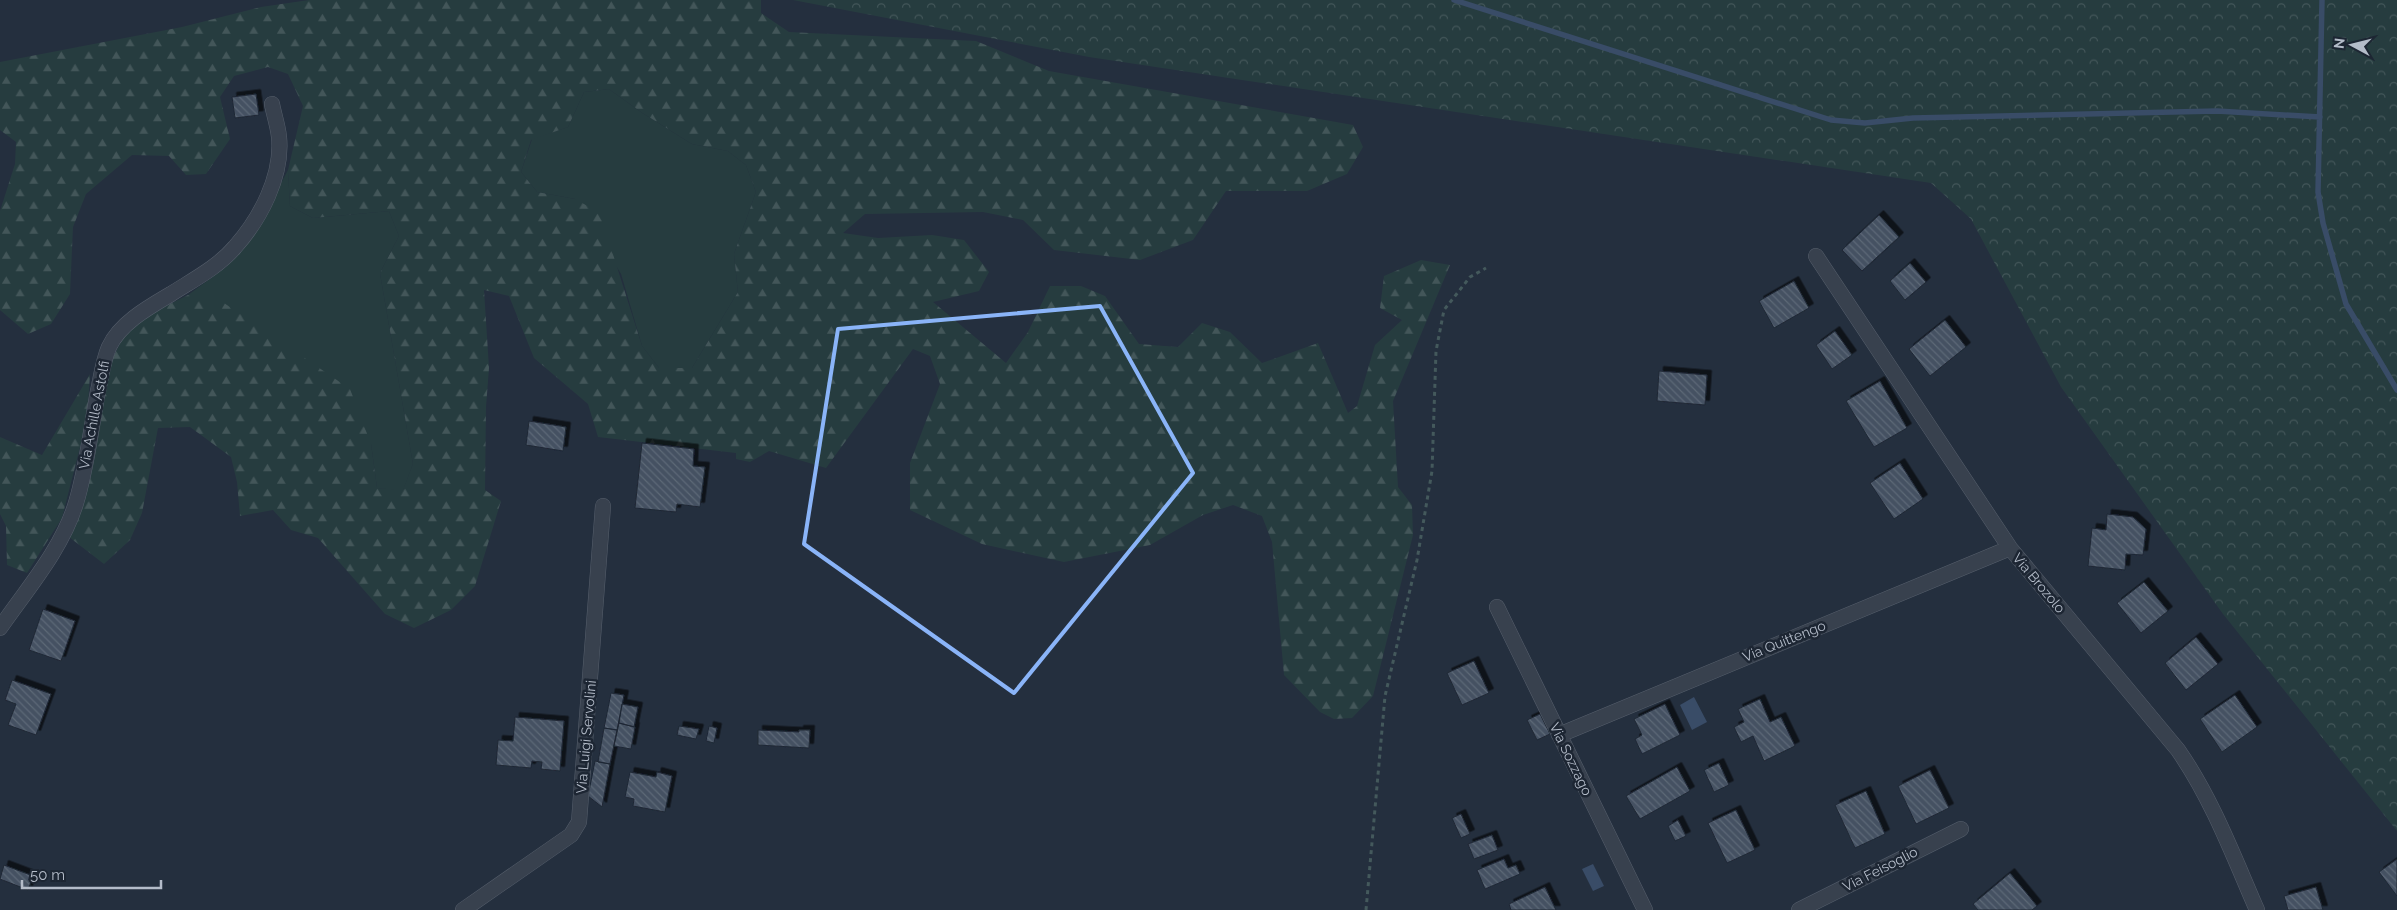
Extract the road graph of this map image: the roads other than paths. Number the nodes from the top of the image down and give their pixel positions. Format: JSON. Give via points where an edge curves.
{"nodes":[{"id":1,"x":272,"y":104,"type":"dead end"},
{"id":2,"x":1816,"y":256,"type":"dead end"},
{"id":3,"x":603,"y":506,"type":"dead end"},
{"id":4,"x":2010,"y":548,"type":"junction"},
{"id":5,"x":1498,"y":607,"type":"dead end"},
{"id":6,"x":0,"y":628,"type":"edge"},
{"id":7,"x":1559,"y":735,"type":"junction"},
{"id":8,"x":1961,"y":829,"type":"dead end"},
{"id":9,"x":463,"y":910,"type":"edge"},
{"id":10,"x":1645,"y":910,"type":"edge"},
{"id":11,"x":1799,"y":910,"type":"edge"},
{"id":12,"x":2257,"y":910,"type":"edge"}],
"edges":[{"from":1,"to":6,"type":"street","name":"Via Achille Astolfi","via":[[279,154],[270,192],[244,236],[226,256],[144,311],[114,340],[104,361],[80,490],[68,524],[56,547]]},
{"from":2,"to":4,"type":"street","name":"Via Brozolo"},
{"from":3,"to":9,"type":"street","name":"Via Luigi Servolini","via":[[579,822],[571,835]]},
{"from":4,"to":7,"type":"street","name":"Via Quittengo"},
{"from":4,"to":12,"type":"street","name":"Via Brozolo","via":[[2189,766],[2227,840]]},
{"from":5,"to":7,"type":"street","name":"Via Sozzago"},
{"from":7,"to":10,"type":"street","name":"Via Sozzago"},
{"from":8,"to":11,"type":"street","name":"Via Feisoglio"}]}
